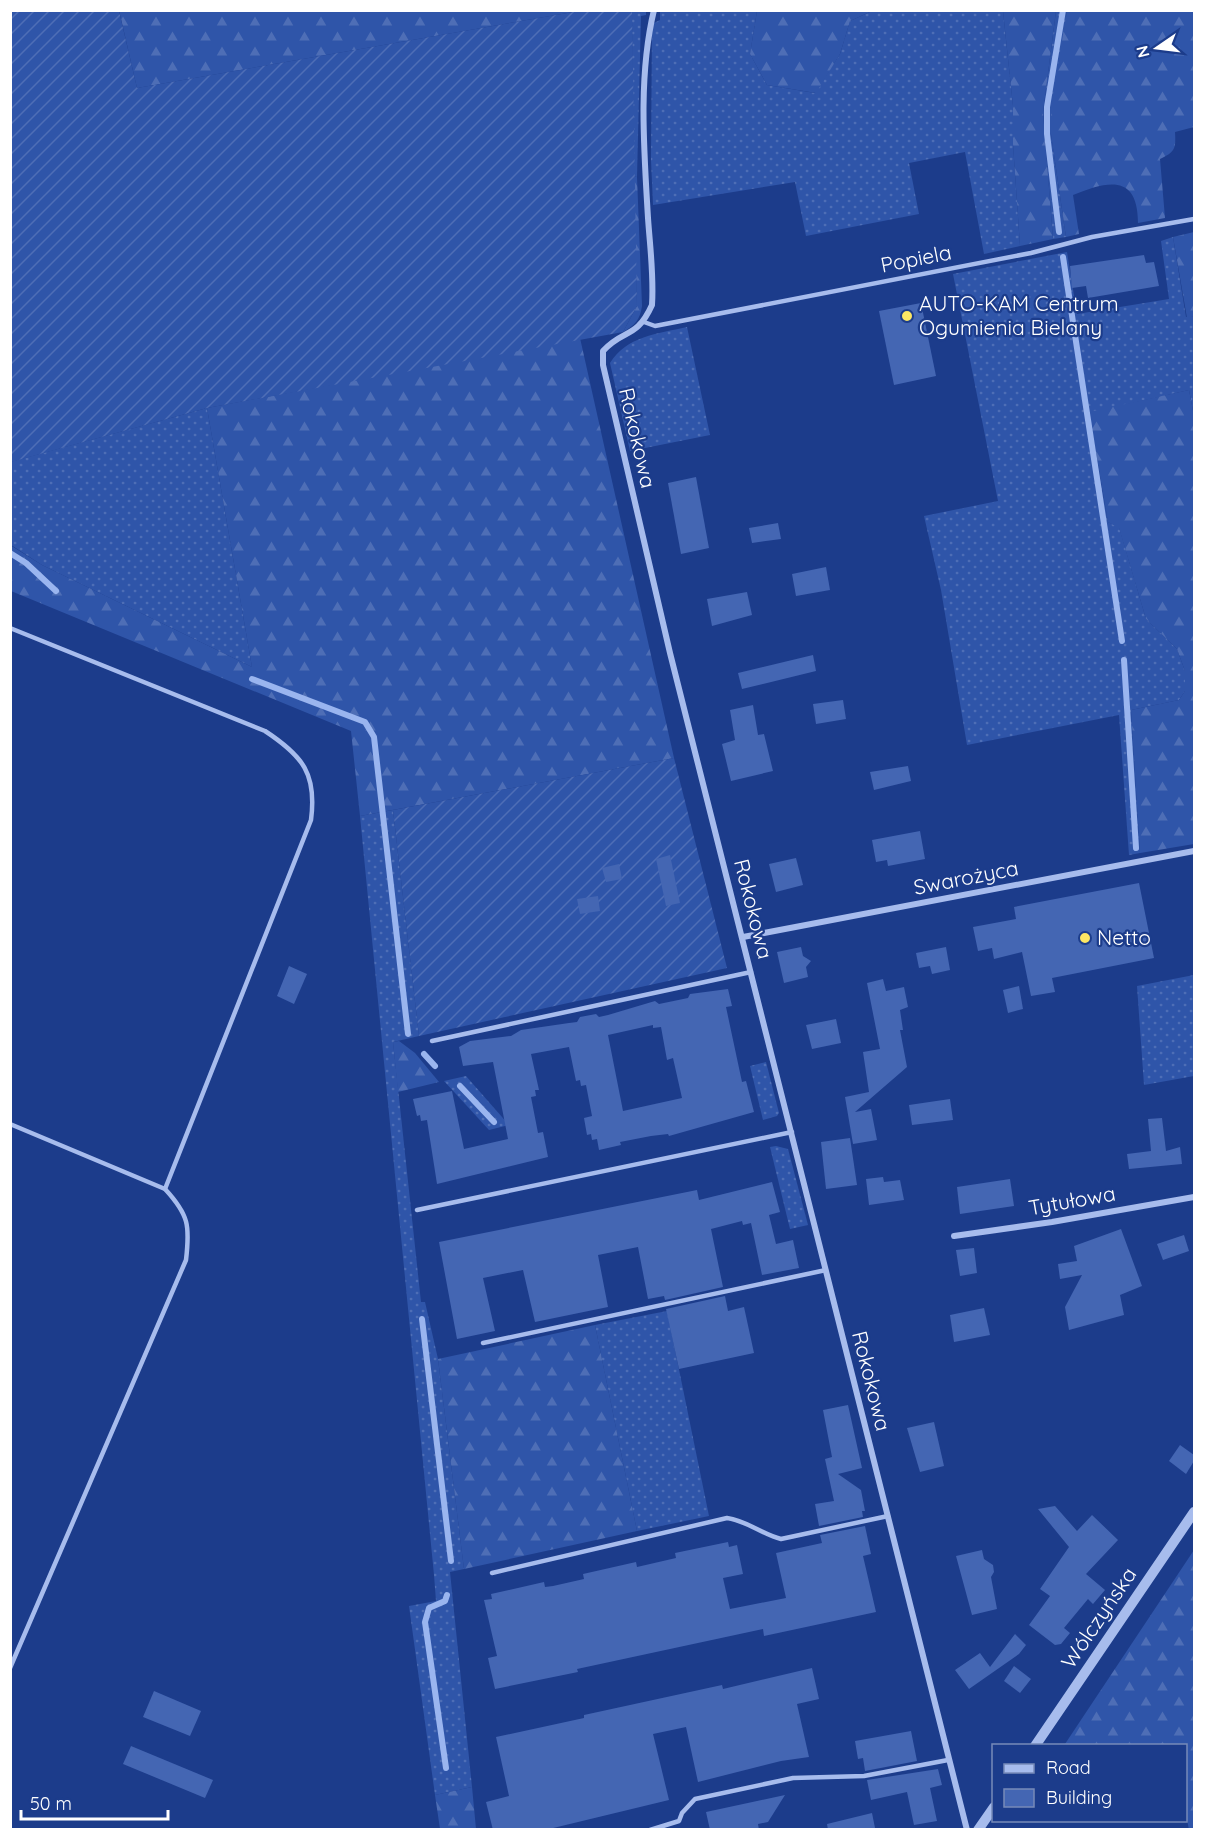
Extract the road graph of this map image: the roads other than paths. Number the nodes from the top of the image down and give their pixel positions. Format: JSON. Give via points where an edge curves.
{"nodes":[{"id":1,"x":654,"y":10,"type":"edge"},
{"id":2,"x":1194,"y":219,"type":"edge"},
{"id":3,"x":644,"y":322,"type":"junction"},
{"id":4,"x":10,"y":628,"type":"edge"},
{"id":5,"x":1194,"y":851,"type":"edge"},
{"id":6,"x":743,"y":937,"type":"junction"},
{"id":7,"x":752,"y":972,"type":"junction"},
{"id":8,"x":432,"y":1041,"type":"dead end"},
{"id":9,"x":10,"y":1124,"type":"edge"},
{"id":10,"x":792,"y":1132,"type":"junction"},
{"id":11,"x":165,"y":1189,"type":"junction"},
{"id":12,"x":1194,"y":1197,"type":"edge"},
{"id":13,"x":417,"y":1210,"type":"dead end"},
{"id":14,"x":954,"y":1236,"type":"dead end"},
{"id":15,"x":826,"y":1270,"type":"junction"},
{"id":16,"x":483,"y":1343,"type":"dead end"},
{"id":17,"x":1194,"y":1512,"type":"edge"},
{"id":18,"x":888,"y":1516,"type":"junction"},
{"id":19,"x":492,"y":1573,"type":"dead end"},
{"id":20,"x":10,"y":1668,"type":"edge"},
{"id":21,"x":1036,"y":1744,"type":"edge"},
{"id":22,"x":948,"y":1760,"type":"junction"},
{"id":23,"x":992,"y":1809,"type":"edge"},
{"id":24,"x":650,"y":1830,"type":"edge"},
{"id":25,"x":967,"y":1830,"type":"edge"},
{"id":26,"x":978,"y":1830,"type":"edge"}],
"edges":[{"from":1,"to":3,"type":"street","via":[[647,38],[645,163],[653,290],[652,305]]},
{"from":2,"to":3,"type":"lane","name":"Popiela","via":[[667,324],[648,326]]},
{"from":3,"to":6,"type":"street","name":"Rokokowa","via":[[608,345],[603,351],[603,365],[670,653]]},
{"from":4,"to":11,"type":"lane","via":[[265,731],[289,747],[308,770],[314,796],[311,820]]},
{"from":5,"to":6,"type":"street","name":"Swarożyca"},
{"from":6,"to":7,"type":"street","name":"Rokokowa"},
{"from":7,"to":8,"type":"lane"},
{"from":7,"to":10,"type":"street","name":"Rokokowa"},
{"from":9,"to":11,"type":"lane"},
{"from":10,"to":13,"type":"lane"},
{"from":10,"to":15,"type":"street","name":"Rokokowa"},
{"from":11,"to":20,"type":"lane","via":[[182,1208],[189,1234],[186,1260]]},
{"from":12,"to":14,"type":"street","name":"Tytułowa"},
{"from":15,"to":16,"type":"lane"},
{"from":15,"to":18,"type":"street","name":"Rokokowa"},
{"from":17,"to":21,"type":"street","name":"Wólczyńska"},
{"from":18,"to":19,"type":"lane","via":[[781,1539],[740,1520],[726,1518]]},
{"from":18,"to":22,"type":"street","name":"Rokokowa"},
{"from":22,"to":24,"type":"lane","via":[[864,1776],[794,1778],[695,1799],[677,1823]]},
{"from":22,"to":25,"type":"street","name":"Rokokowa"},
{"from":23,"to":26,"type":"street"}]}
